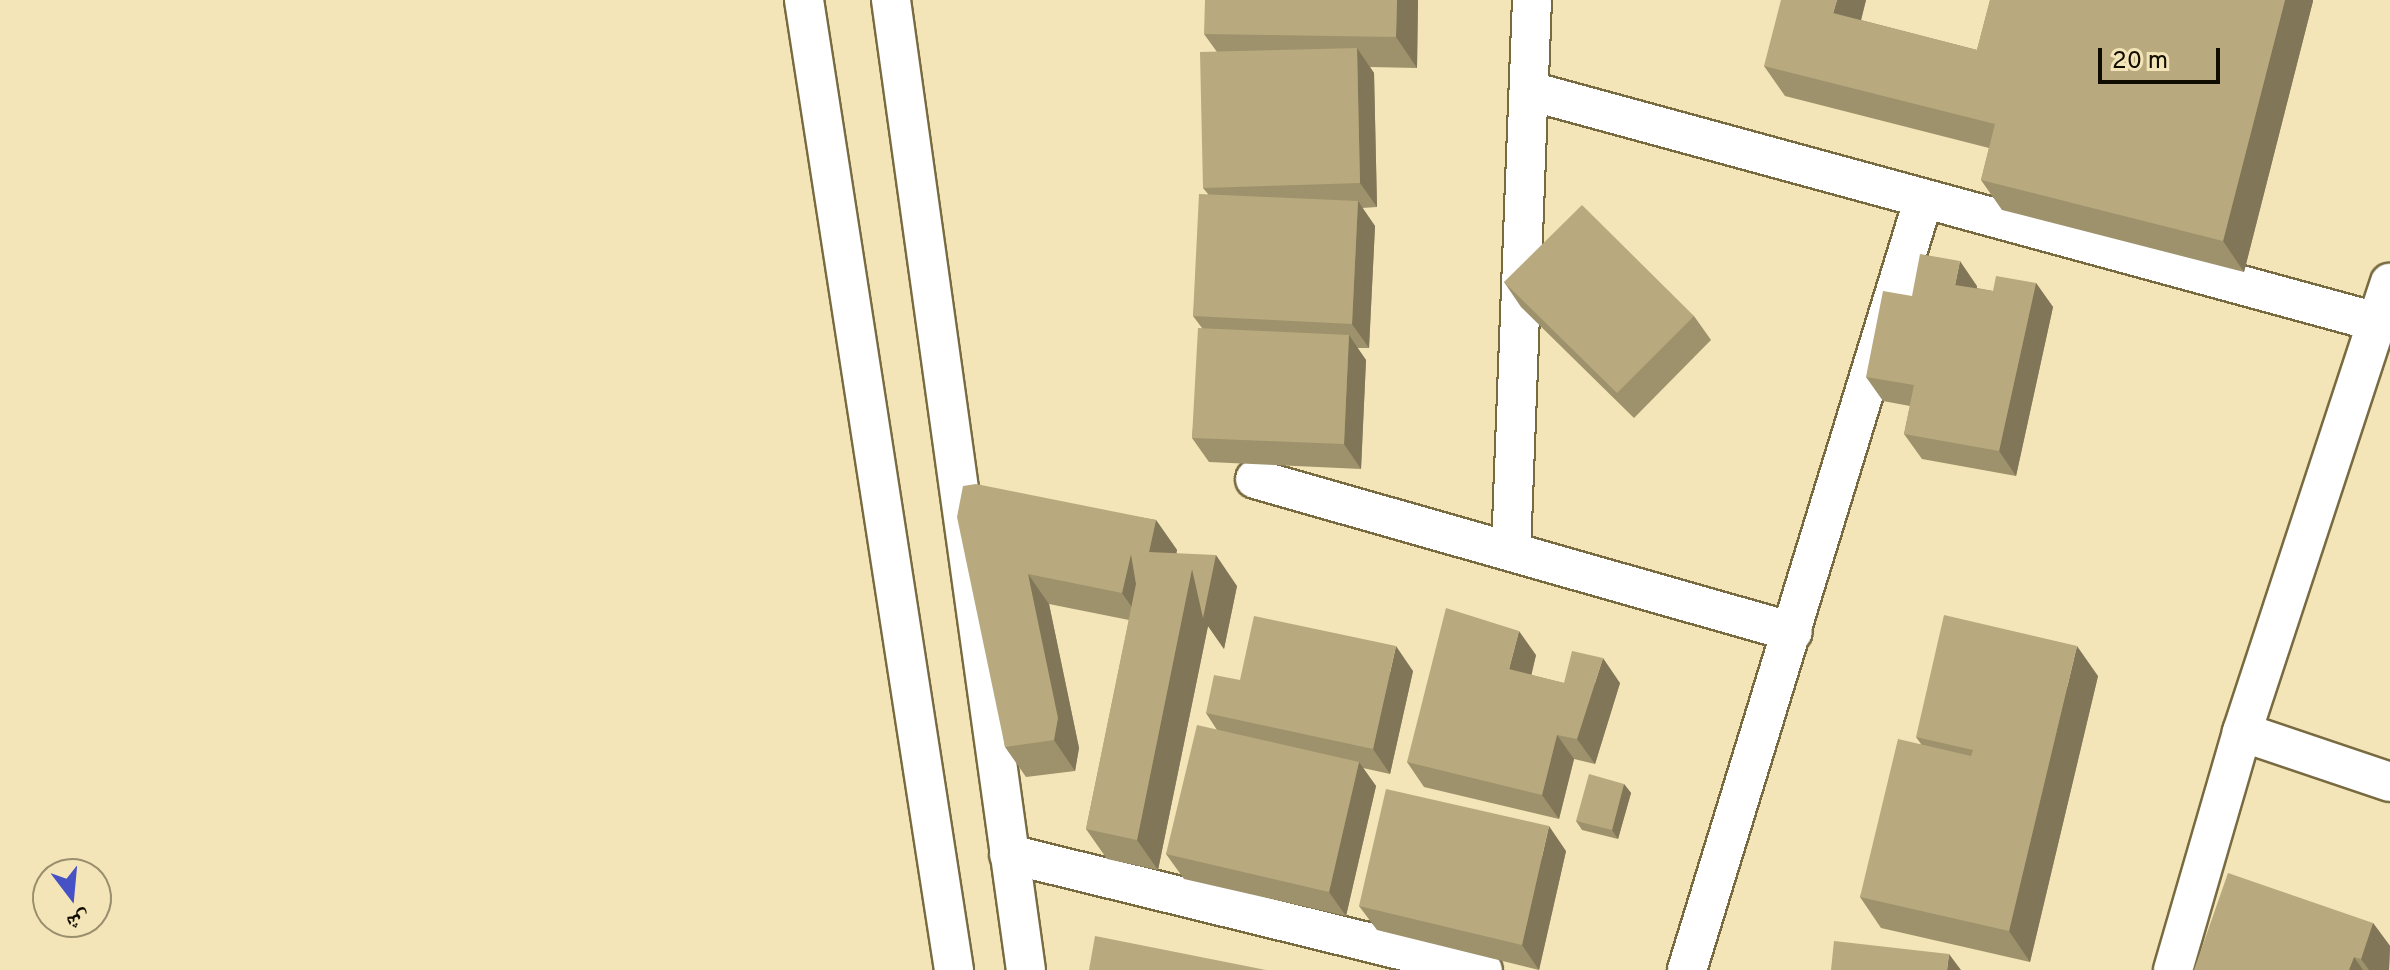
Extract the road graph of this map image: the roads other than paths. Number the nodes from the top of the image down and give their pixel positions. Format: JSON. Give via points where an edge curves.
{"nodes":[{"id":1,"x":804,"y":0,"type":"edge"},
{"id":2,"x":891,"y":0,"type":"edge"},
{"id":3,"x":1532,"y":0,"type":"edge"},
{"id":4,"x":1530,"y":91,"type":"junction"},
{"id":5,"x":1923,"y":201,"type":"junction"},
{"id":6,"x":2390,"y":283,"type":"edge"},
{"id":7,"x":2377,"y":322,"type":"junction"},
{"id":8,"x":1255,"y":479,"type":"dead end"},
{"id":9,"x":1511,"y":551,"type":"junction"},
{"id":10,"x":1793,"y":632,"type":"junction"},
{"id":11,"x":2242,"y":732,"type":"junction"},
{"id":12,"x":2390,"y":782,"type":"edge"},
{"id":13,"x":1009,"y":854,"type":"junction"},
{"id":14,"x":954,"y":970,"type":"edge"},
{"id":15,"x":1026,"y":970,"type":"edge"},
{"id":16,"x":1483,"y":970,"type":"edge"},
{"id":17,"x":1687,"y":970,"type":"edge"},
{"id":18,"x":2173,"y":970,"type":"edge"}],
"edges":[{"from":1,"to":14,"type":"street"},
{"from":2,"to":13,"type":"street"},
{"from":3,"to":4,"type":"street"},
{"from":4,"to":5,"type":"street"},
{"from":4,"to":9,"type":"street"},
{"from":5,"to":7,"type":"street"},
{"from":5,"to":10,"type":"street"},
{"from":6,"to":7,"type":"street"},
{"from":7,"to":11,"type":"street"},
{"from":8,"to":9,"type":"street"},
{"from":9,"to":10,"type":"street"},
{"from":10,"to":17,"type":"street"},
{"from":11,"to":12,"type":"street"},
{"from":11,"to":18,"type":"street"},
{"from":13,"to":15,"type":"street"},
{"from":13,"to":16,"type":"street"}]}
